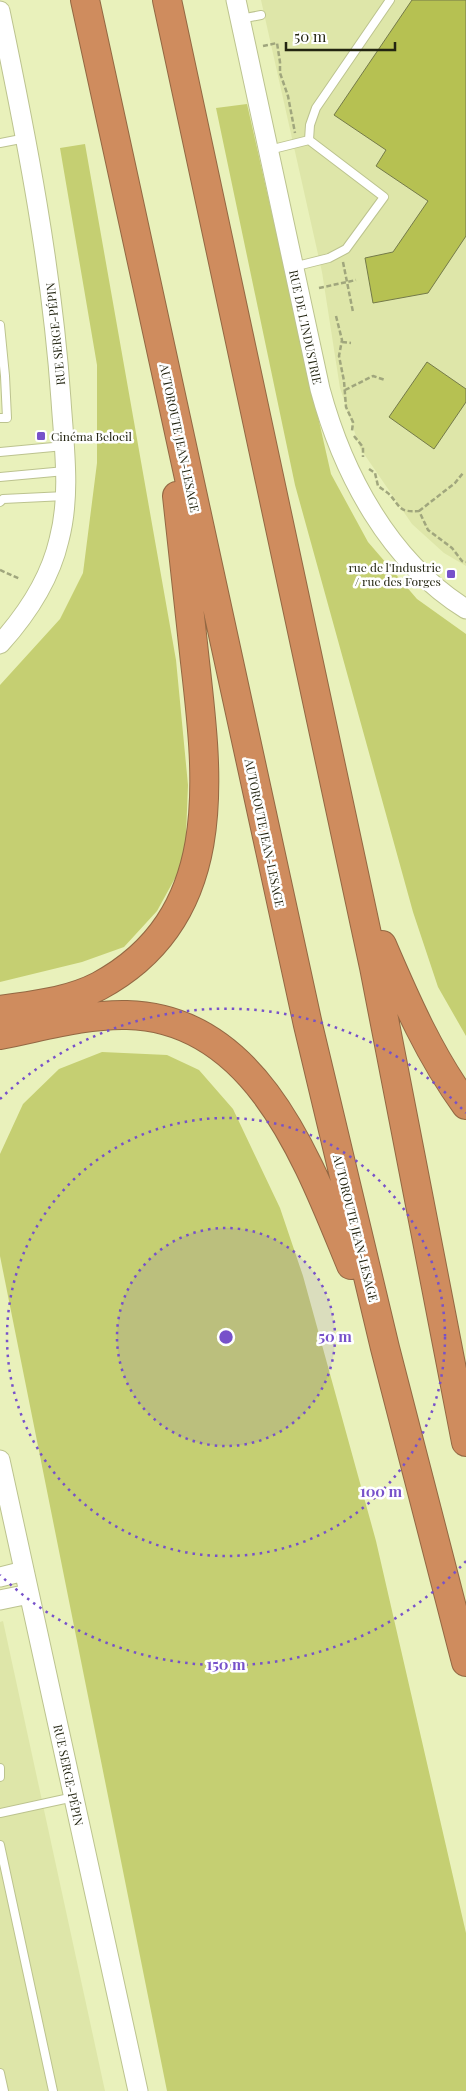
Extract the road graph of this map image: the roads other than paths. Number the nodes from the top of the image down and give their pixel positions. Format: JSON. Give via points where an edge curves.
{"nodes":[{"id":1,"x":85,"y":0,"type":"edge"},
{"id":2,"x":167,"y":0,"type":"edge"},
{"id":3,"x":236,"y":0,"type":"edge"},
{"id":4,"x":390,"y":0,"type":"edge"},
{"id":5,"x":0,"y":11,"type":"edge"},
{"id":6,"x":260,"y":15,"type":"dead end"},
{"id":7,"x":240,"y":20,"type":"junction"},
{"id":8,"x":2,"y":34,"type":"edge"},
{"id":9,"x":26,"y":138,"type":"junction"},
{"id":10,"x":309,"y":140,"type":"junction"},
{"id":11,"x":0,"y":143,"type":"edge"},
{"id":12,"x":268,"y":150,"type":"junction"},
{"id":13,"x":293,"y":267,"type":"junction"},
{"id":14,"x":0,"y":325,"type":"edge"},
{"id":15,"x":164,"y":368,"type":"junction"},
{"id":16,"x":0,"y":418,"type":"edge"},
{"id":17,"x":64,"y":446,"type":"junction"},
{"id":18,"x":0,"y":452,"type":"edge"},
{"id":19,"x":65,"y":471,"type":"junction"},
{"id":20,"x":0,"y":477,"type":"edge"},
{"id":21,"x":65,"y":496,"type":"junction"},
{"id":22,"x":0,"y":502,"type":"edge"},
{"id":23,"x":466,"y":609,"type":"edge"},
{"id":24,"x":0,"y":644,"type":"edge"},
{"id":25,"x":359,"y":892,"type":"junction"},
{"id":26,"x":0,"y":1010,"type":"edge"},
{"id":27,"x":0,"y":1035,"type":"edge"},
{"id":28,"x":466,"y":1105,"type":"edge"},
{"id":29,"x":385,"y":1348,"type":"junction"},
{"id":30,"x":466,"y":1442,"type":"edge"},
{"id":31,"x":0,"y":1460,"type":"edge"},
{"id":32,"x":3,"y":1484,"type":"edge"},
{"id":33,"x":24,"y":1572,"type":"junction"},
{"id":34,"x":0,"y":1577,"type":"edge"},
{"id":35,"x":29,"y":1594,"type":"junction"},
{"id":36,"x":0,"y":1600,"type":"edge"},
{"id":37,"x":466,"y":1662,"type":"edge"},
{"id":38,"x":0,"y":1768,"type":"edge"},
{"id":39,"x":0,"y":1777,"type":"edge"},
{"id":40,"x":74,"y":1797,"type":"junction"},
{"id":41,"x":0,"y":1813,"type":"edge"},
{"id":42,"x":0,"y":1846,"type":"edge"},
{"id":43,"x":0,"y":2073,"type":"edge"},
{"id":44,"x":4,"y":2091,"type":"edge"},
{"id":45,"x":54,"y":2091,"type":"edge"},
{"id":46,"x":138,"y":2091,"type":"edge"}],
"edges":[{"from":1,"to":15,"type":"highway","name":"AUTOROUTE JEAN-LESAGE"},
{"from":2,"to":25,"type":"highway"},
{"from":3,"to":7,"type":"street","name":"RUE DE L'INDUSTRIE"},
{"from":4,"to":10,"type":"lane","via":[[316,108]]},
{"from":5,"to":8,"type":"street","name":"RUE SERGE-PÉPIN"},
{"from":6,"to":7,"type":"lane"},
{"from":7,"to":12,"type":"street","name":"RUE DE L'INDUSTRIE"},
{"from":8,"to":9,"type":"street","name":"RUE SERGE-PÉPIN"},
{"from":9,"to":11,"type":"lane"},
{"from":9,"to":17,"type":"street","name":"RUE SERGE-PÉPIN","via":[[52,296]]},
{"from":10,"to":12,"type":"lane"},
{"from":10,"to":13,"type":"lane","via":[[384,196],[346,249],[329,258]]},
{"from":12,"to":13,"type":"street","name":"RUE DE L'INDUSTRIE"},
{"from":13,"to":23,"type":"street","name":"RUE DE L'INDUSTRIE","via":[[320,389],[345,463],[373,512],[400,549],[428,580]]},
{"from":14,"to":16,"type":"lane","via":[[7,418]]},
{"from":15,"to":26,"type":"highway","via":[[203,733],[205,796],[198,853],[187,888],[171,921],[156,940],[123,970],[99,986],[72,997]]},
{"from":15,"to":29,"type":"highway","name":"AUTOROUTE JEAN-LESAGE","via":[[308,1025]]},
{"from":17,"to":18,"type":"lane"},
{"from":17,"to":19,"type":"street","name":"RUE SERGE-PÉPIN"},
{"from":19,"to":20,"type":"lane"},
{"from":19,"to":21,"type":"street","name":"RUE SERGE-PÉPIN"},
{"from":21,"to":22,"type":"lane","via":[[3,499]]},
{"from":21,"to":24,"type":"street","name":"RUE SERGE-PÉPIN","via":[[62,528],[50,568],[28,609]]},
{"from":25,"to":28,"type":"highway","via":[[417,1024]]},
{"from":25,"to":30,"type":"highway"},
{"from":27,"to":29,"type":"highway","via":[[101,1016],[137,1016],[187,1029],[233,1057],[266,1094],[304,1157]]},
{"from":29,"to":37,"type":"highway","name":"AUTOROUTE JEAN-LESAGE"},
{"from":31,"to":32,"type":"street","name":"RUE SERGE-PÉPIN"},
{"from":32,"to":33,"type":"street","name":"RUE SERGE-PÉPIN"},
{"from":33,"to":34,"type":"street"},
{"from":33,"to":35,"type":"street","name":"RUE SERGE-PÉPIN"},
{"from":35,"to":36,"type":"street"},
{"from":35,"to":40,"type":"street","name":"RUE SERGE-PÉPIN"},
{"from":38,"to":39,"type":"lane"},
{"from":40,"to":41,"type":"lane"},
{"from":40,"to":46,"type":"street","name":"RUE SERGE-PÉPIN"},
{"from":42,"to":45,"type":"lane"},
{"from":43,"to":44,"type":"lane"}]}
